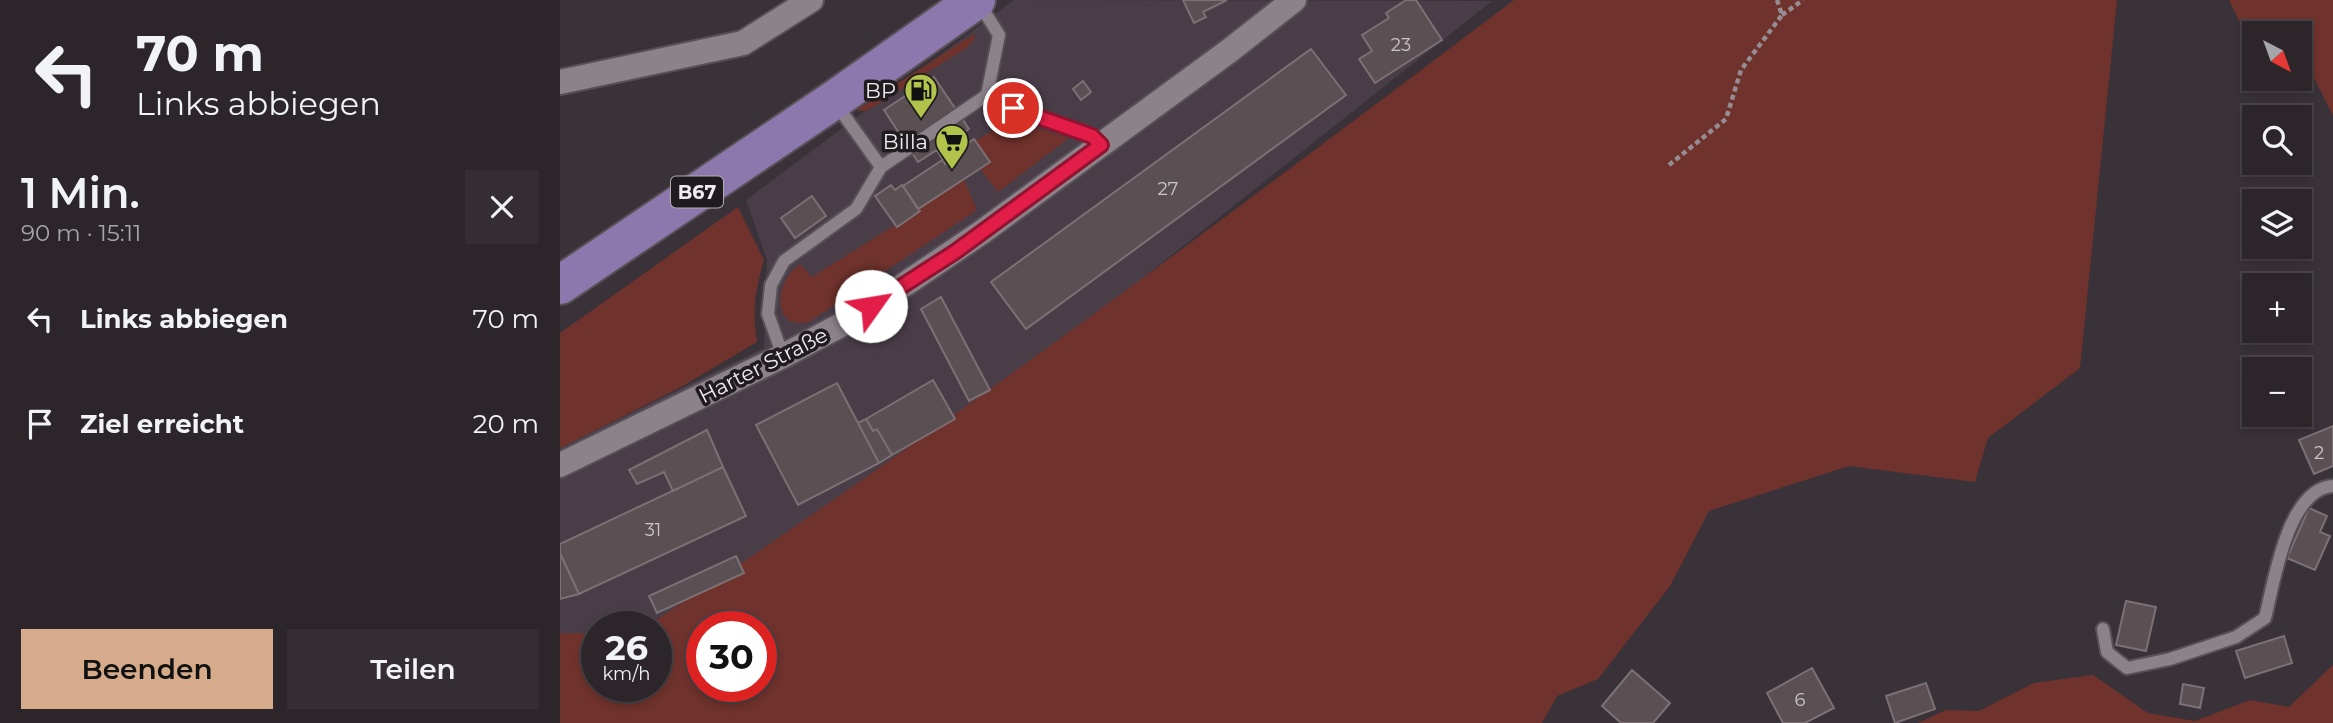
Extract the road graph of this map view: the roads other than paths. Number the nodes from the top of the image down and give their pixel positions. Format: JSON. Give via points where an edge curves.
{"nodes":[{"id":1,"x":811,"y":0,"type":"edge"},
{"id":2,"x":976,"y":0,"type":"edge"},
{"id":3,"x":1294,"y":0,"type":"edge"},
{"id":4,"x":560,"y":82,"type":"edge"},
{"id":5,"x":987,"y":95,"type":"junction"},
{"id":6,"x":834,"y":100,"type":"junction"},
{"id":7,"x":1101,"y":145,"type":"junction"},
{"id":8,"x":881,"y":166,"type":"junction"},
{"id":9,"x":560,"y":285,"type":"edge"},
{"id":10,"x":783,"y":356,"type":"junction"},
{"id":11,"x":560,"y":465,"type":"edge"},
{"id":12,"x":2333,"y":486,"type":"edge"},
{"id":13,"x":2103,"y":629,"type":"dead end"}],
"edges":[{"from":1,"to":4,"type":"street","via":[[743,43]]},
{"from":2,"to":5,"type":"lane","via":[[999,35]]},
{"from":2,"to":6,"type":"main road","number":"B67"},
{"from":3,"to":7,"type":"street","name":"Harter Straße"},
{"from":5,"to":7,"type":"lane","via":[[1092,136]]},
{"from":5,"to":8,"type":"lane"},
{"from":6,"to":8,"type":"lane"},
{"from":6,"to":9,"type":"main road","number":"B67"},
{"from":7,"to":10,"type":"street","name":"Harter Straße","via":[[921,275]]},
{"from":8,"to":10,"type":"lane","via":[[856,209],[784,261],[776,273],[768,314]]},
{"from":10,"to":11,"type":"street","name":"Harter Straße"},
{"from":12,"to":13,"type":"lane","via":[[2307,499],[2287,532],[2266,618],[2236,636],[2127,668],[2107,652]]}]}
